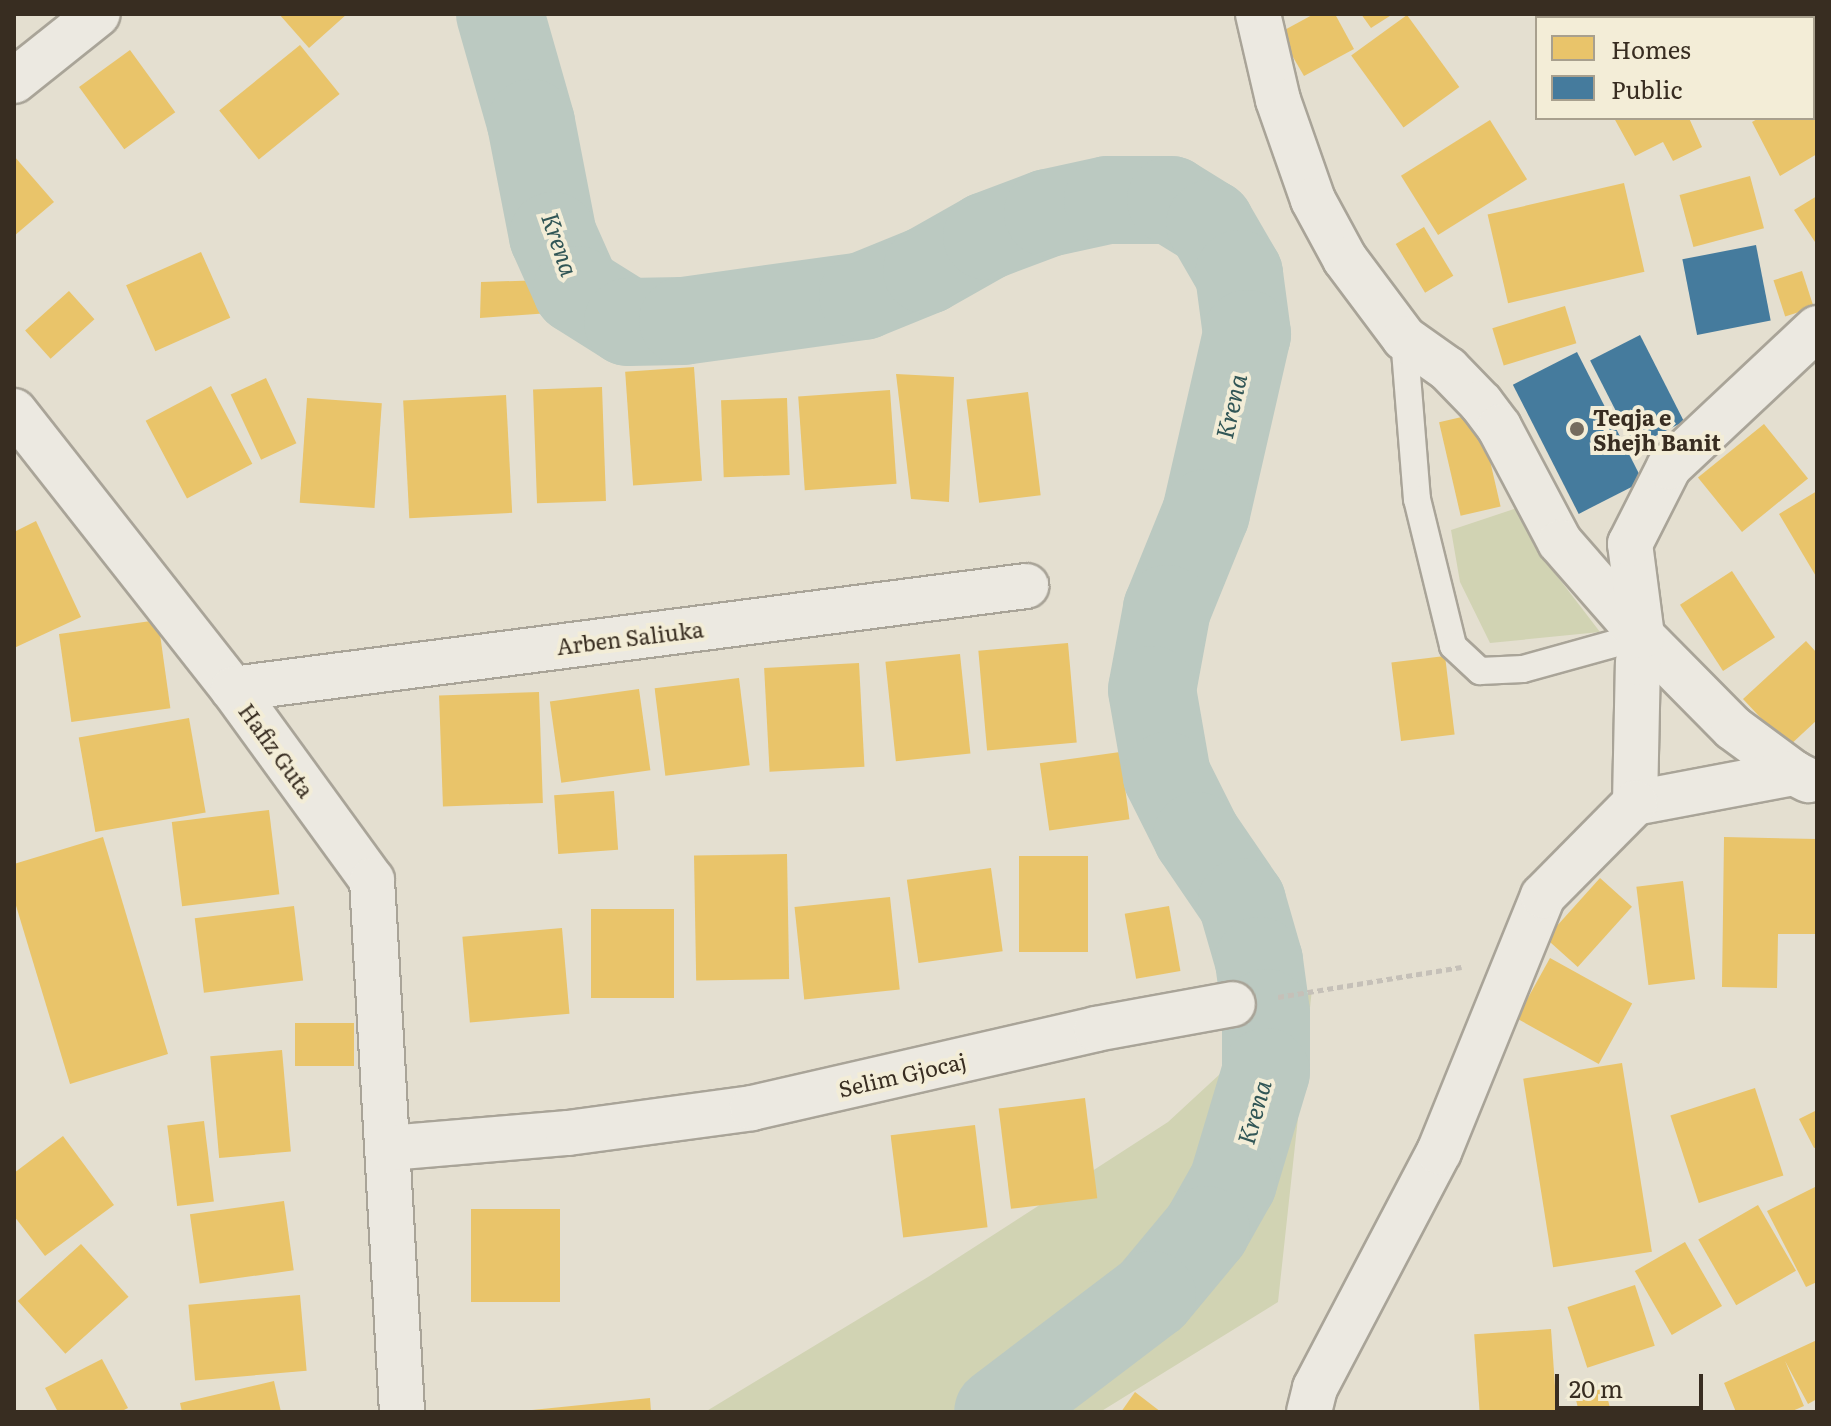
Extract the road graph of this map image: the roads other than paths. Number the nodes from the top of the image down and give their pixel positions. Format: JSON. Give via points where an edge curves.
{"nodes":[{"id":1,"x":98,"y":14,"type":"edge"},
{"id":2,"x":1258,"y":14,"type":"edge"},
{"id":3,"x":14,"y":81,"type":"edge"},
{"id":4,"x":1817,"y":328,"type":"edge"},
{"id":5,"x":1404,"y":338,"type":"junction"},
{"id":6,"x":14,"y":411,"type":"edge"},
{"id":7,"x":1026,"y":586,"type":"dead end"},
{"id":8,"x":1642,"y":636,"type":"junction"},
{"id":9,"x":233,"y":689,"type":"junction"},
{"id":10,"x":1805,"y":779,"type":"edge"},
{"id":11,"x":1635,"y":803,"type":"junction"},
{"id":12,"x":1233,"y":1004,"type":"dead end"},
{"id":13,"x":389,"y":1148,"type":"junction"},
{"id":14,"x":402,"y":1412,"type":"edge"},
{"id":15,"x":1309,"y":1412,"type":"edge"}],
"edges":[{"from":1,"to":3,"type":"street"},
{"from":2,"to":5,"type":"street","via":[[1278,100],[1313,200],[1345,259]]},
{"from":4,"to":8,"type":"street","via":[[1669,467],[1630,544]]},
{"from":5,"to":8,"type":"street","via":[[1448,369],[1481,403],[1560,542]]},
{"from":5,"to":8,"type":"lane","via":[[1417,499],[1453,646],[1480,671],[1523,669]]},
{"from":6,"to":9,"type":"street","name":"Hafiz Guta"},
{"from":7,"to":9,"type":"street","name":"Arben Saliuka"},
{"from":8,"to":10,"type":"street","via":[[1733,728]]},
{"from":8,"to":11,"type":"street"},
{"from":9,"to":13,"type":"street","name":"Hafiz Guta","via":[[372,880]]},
{"from":10,"to":11,"type":"street"},
{"from":11,"to":15,"type":"street","via":[[1543,896],[1439,1152],[1315,1388]]},
{"from":12,"to":13,"type":"street","name":"Selim Gjocaj","via":[[1096,1029],[752,1108],[568,1133]]},
{"from":13,"to":14,"type":"street","name":"Hafiz Guta"}]}
